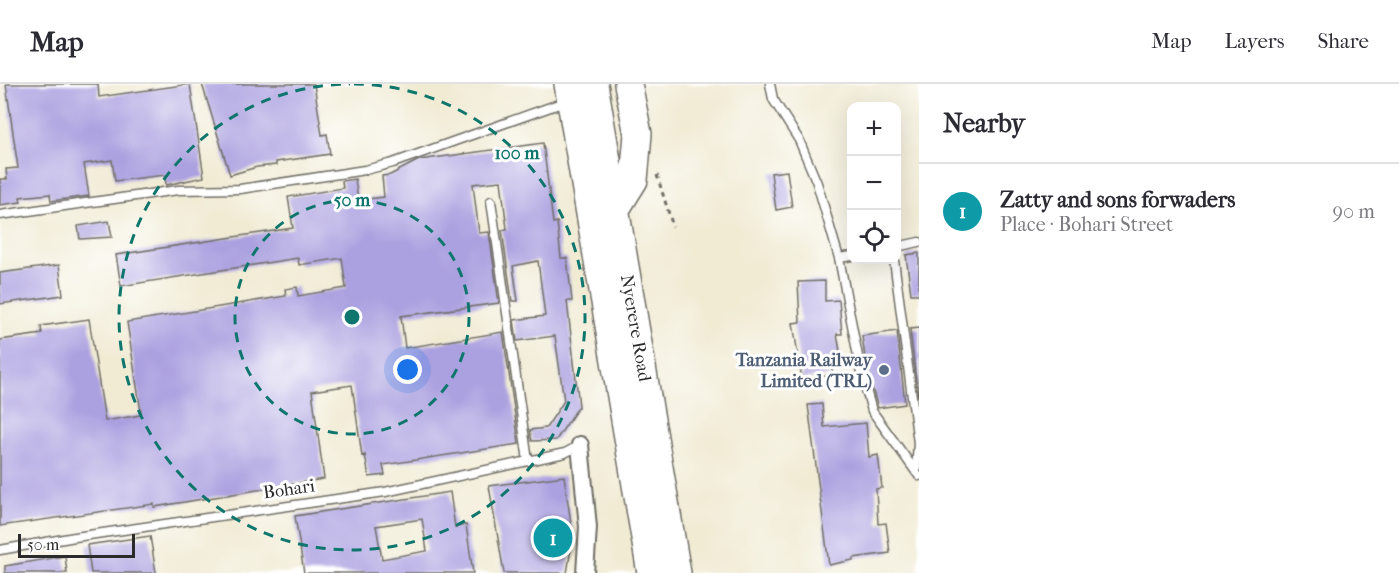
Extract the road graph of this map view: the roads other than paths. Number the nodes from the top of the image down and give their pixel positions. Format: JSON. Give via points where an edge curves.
{"nodes":[{"id":1,"x":594,"y":84,"type":"edge"},
{"id":2,"x":628,"y":84,"type":"edge"},
{"id":3,"x":770,"y":84,"type":"edge"},
{"id":4,"x":562,"y":95,"type":"edge"},
{"id":5,"x":490,"y":201,"type":"dead end"},
{"id":6,"x":616,"y":209,"type":"junction"},
{"id":7,"x":0,"y":215,"type":"edge"},
{"id":8,"x":919,"y":242,"type":"edge"},
{"id":9,"x":901,"y":246,"type":"edge"},
{"id":10,"x":847,"y":257,"type":"edge"},
{"id":11,"x":839,"y":258,"type":"junction"},
{"id":12,"x":895,"y":264,"type":"edge"},
{"id":13,"x":580,"y":445,"type":"joint"},
{"id":14,"x":528,"y":461,"type":"junction"},
{"id":15,"x":917,"y":474,"type":"edge"},
{"id":16,"x":0,"y":550,"type":"edge"},
{"id":17,"x":585,"y":573,"type":"edge"},
{"id":18,"x":651,"y":573,"type":"edge"},
{"id":19,"x":678,"y":573,"type":"edge"}],
"edges":[{"from":1,"to":6,"type":"highway","name":"Nyerere Road"},
{"from":2,"to":6,"type":"highway","via":[[638,134],[634,180]]},
{"from":3,"to":11,"type":"lane","via":[[773,99],[799,140],[817,183]]},
{"from":4,"to":7,"type":"lane","via":[[393,163],[365,170],[240,189],[178,190]]},
{"from":4,"to":18,"type":"highway","name":"Nyerere Road"},
{"from":5,"to":14,"type":"lane"},
{"from":6,"to":19,"type":"highway","name":"Nyerere Road"},
{"from":8,"to":9,"type":"lane"},
{"from":10,"to":11,"type":"lane"},
{"from":11,"to":15,"type":"lane","via":[[872,411]]},
{"from":12,"to":15,"type":"lane","via":[[918,443]]},
{"from":13,"to":14,"type":"lane","name":"Bohari","via":[[565,453]]},
{"from":13,"to":17,"type":"street","via":[[588,527]]},
{"from":14,"to":16,"type":"lane","name":"Bohari","via":[[385,492]]}]}
